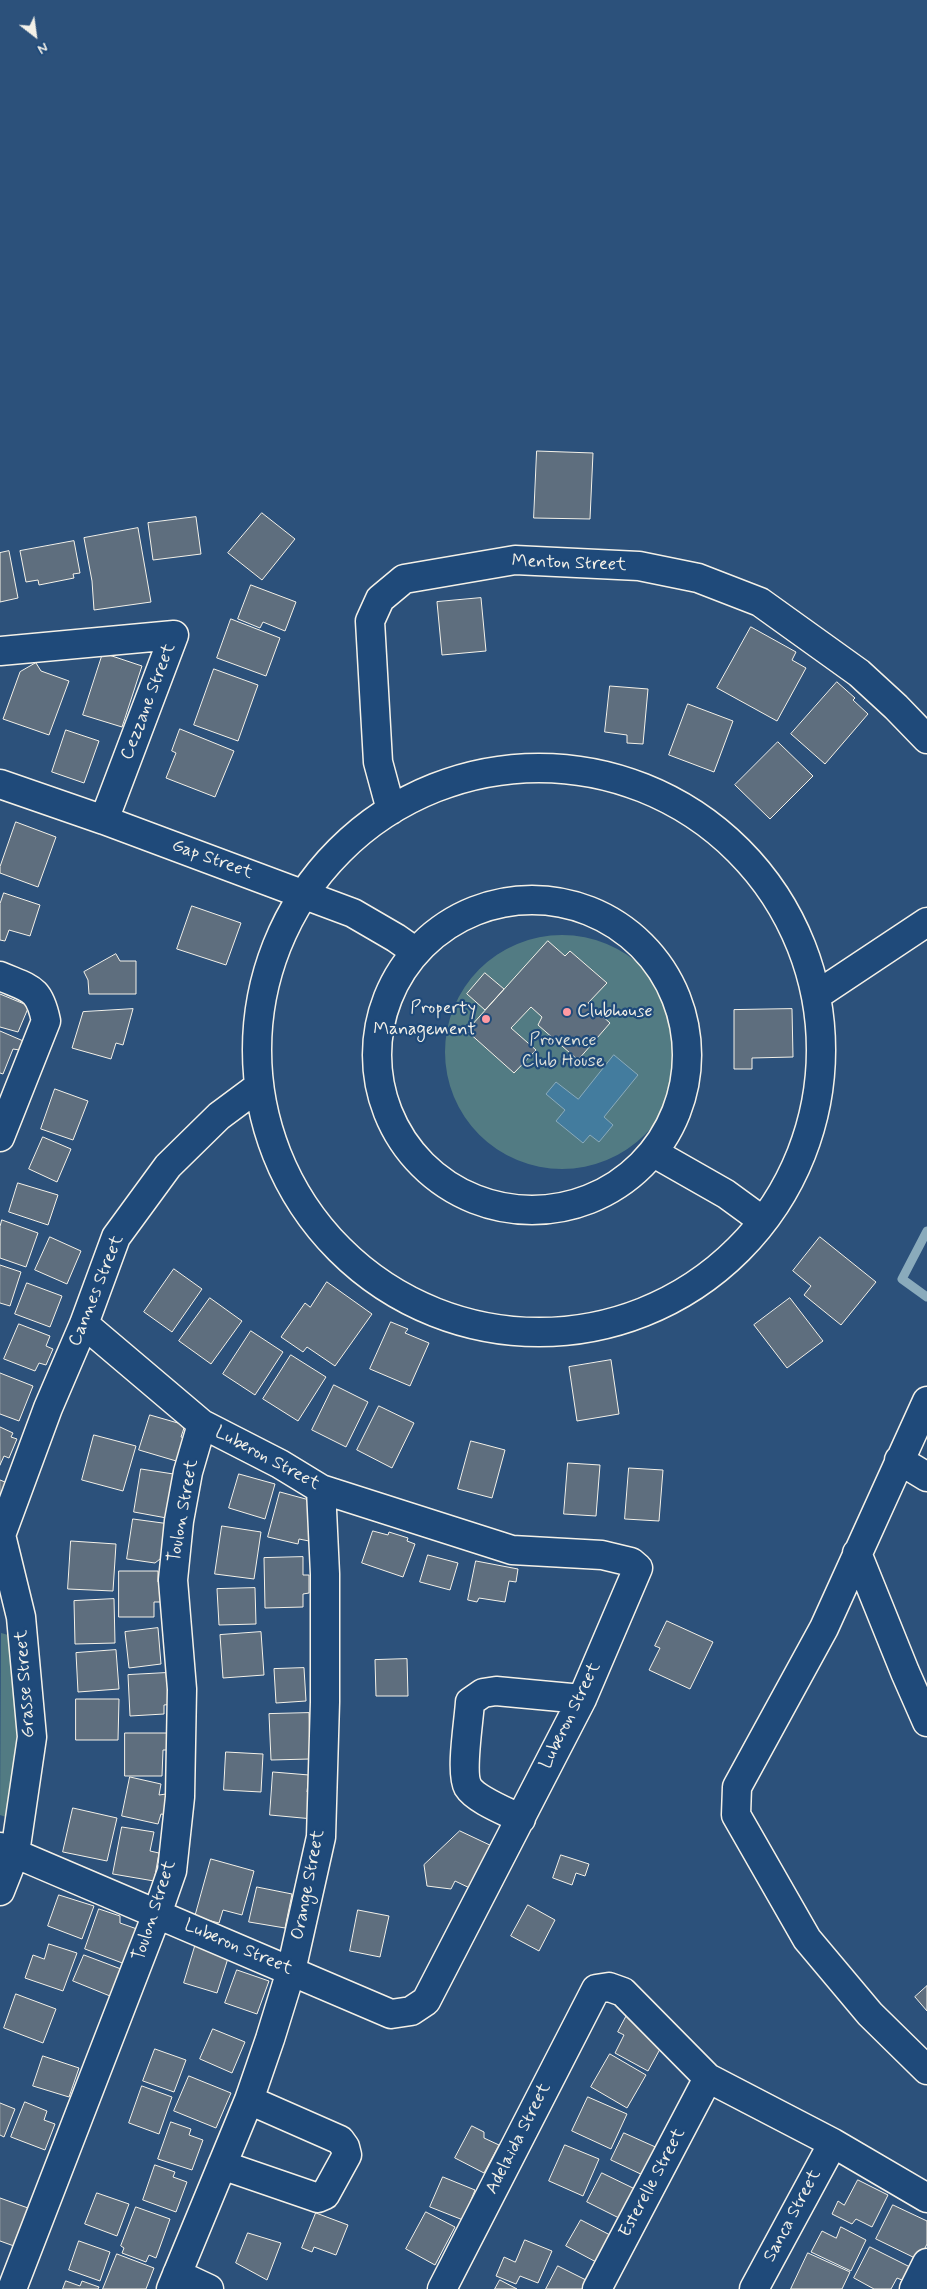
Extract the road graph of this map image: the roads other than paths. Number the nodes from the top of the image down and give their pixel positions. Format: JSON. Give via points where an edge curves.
{"nodes":[{"id":1,"x":0,"y":650,"type":"edge"},
{"id":2,"x":927,"y":739,"type":"edge"},
{"id":3,"x":0,"y":784,"type":"edge"},
{"id":4,"x":391,"y":810,"type":"junction"},
{"id":5,"x":104,"y":820,"type":"junction"},
{"id":6,"x":304,"y":893,"type":"junction"},
{"id":7,"x":927,"y":922,"type":"edge"},
{"id":8,"x":416,"y":952,"type":"junction"},
{"id":9,"x":0,"y":976,"type":"edge"},
{"id":10,"x":817,"y":996,"type":"junction"},
{"id":11,"x":258,"y":1087,"type":"junction"},
{"id":12,"x":0,"y":1137,"type":"edge"},
{"id":13,"x":654,"y":1152,"type":"junction"},
{"id":14,"x":764,"y":1221,"type":"junction"},
{"id":15,"x":84,"y":1324,"type":"junction"},
{"id":16,"x":927,"y":1401,"type":"edge"},
{"id":17,"x":202,"y":1424,"type":"junction"},
{"id":18,"x":899,"y":1460,"type":"junction"},
{"id":19,"x":927,"y":1477,"type":"edge"},
{"id":20,"x":322,"y":1489,"type":"junction"},
{"id":21,"x":1,"y":1536,"type":"edge"},
{"id":22,"x":857,"y":1553,"type":"junction"},
{"id":23,"x":582,"y":1699,"type":"junction"},
{"id":24,"x":927,"y":1722,"type":"edge"},
{"id":25,"x":521,"y":1819,"type":"junction"},
{"id":26,"x":7,"y":1850,"type":"edge"},
{"id":27,"x":0,"y":1891,"type":"edge"},
{"id":28,"x":157,"y":1914,"type":"junction"},
{"id":29,"x":291,"y":1971,"type":"junction"},
{"id":30,"x":927,"y":2070,"type":"edge"},
{"id":31,"x":708,"y":2078,"type":"junction"},
{"id":32,"x":249,"y":2100,"type":"junction"},
{"id":33,"x":833,"y":2143,"type":"junction"},
{"id":34,"x":222,"y":2165,"type":"junction"},
{"id":35,"x":927,"y":2198,"type":"edge"},
{"id":36,"x":927,"y":2263,"type":"edge"},
{"id":37,"x":174,"y":2282,"type":"edge"},
{"id":38,"x":12,"y":2289,"type":"edge"},
{"id":39,"x":209,"y":2289,"type":"edge"},
{"id":40,"x":442,"y":2289,"type":"edge"},
{"id":41,"x":597,"y":2289,"type":"edge"},
{"id":42,"x":754,"y":2289,"type":"edge"},
{"id":43,"x":914,"y":2289,"type":"edge"}],
"edges":[{"from":1,"to":5,"type":"street","name":"Cezzane Street","via":[[174,634]]},
{"from":2,"to":4,"type":"street","name":"Menton Street","via":[[860,673],[760,602],[698,578],[638,566],[515,560],[404,579],[380,599],[370,621],[378,762]]},
{"from":3,"to":5,"type":"street","name":"Gap Street"},
{"from":4,"to":6,"type":"street","via":[[358,834]]},
{"from":4,"to":10,"type":"street","via":[[435,788],[483,774],[532,768],[582,771],[630,782],[676,802],[717,829],[752,864],[782,904],[803,948]]},
{"from":5,"to":6,"type":"street","name":"Gap Street"},
{"from":6,"to":8,"type":"street","name":"Gap Street","via":[[353,913]]},
{"from":6,"to":11,"type":"street","via":[[269,966],[256,1046]]},
{"from":7,"to":10,"type":"street"},
{"from":8,"to":13,"type":"street","via":[[458,919],[482,908],[532,900],[581,908],[626,930],[660,966],[682,1010],[688,1060],[679,1109]]},
{"from":8,"to":13,"type":"street","via":[[394,983],[381,1018],[376,1064],[386,1110],[408,1151],[442,1183],[484,1204],[530,1211],[577,1204],[619,1184]]},
{"from":9,"to":12,"type":"street","via":[[34,990],[46,1021]]},
{"from":10,"to":14,"type":"street","via":[[821,1052],[819,1090],[810,1127],[789,1180]]},
{"from":11,"to":14,"type":"street","via":[[266,1128],[280,1167],[300,1203],[325,1237],[355,1266],[388,1290],[425,1309],[465,1323],[506,1331],[548,1332],[589,1328],[630,1317],[668,1301],[704,1279],[736,1252]]},
{"from":11,"to":15,"type":"street","name":"Cannes Street","via":[[219,1116],[168,1166],[116,1237]]},
{"from":13,"to":14,"type":"street","via":[[726,1194]]},
{"from":15,"to":17,"type":"street","name":"Luberon Street"},
{"from":15,"to":21,"type":"street","name":"Cannes Street","via":[[48,1408]]},
{"from":16,"to":18,"type":"street"},
{"from":17,"to":20,"type":"street","name":"Luberon Street"},
{"from":17,"to":28,"type":"street","name":"Toulon Street","via":[[182,1504],[173,1580],[182,1689],[180,1797],[172,1871]]},
{"from":18,"to":19,"type":"street"},
{"from":18,"to":22,"type":"street"},
{"from":20,"to":23,"type":"street","name":"Luberon Street","via":[[512,1550],[602,1555],[631,1562],[638,1568]]},
{"from":20,"to":29,"type":"street","name":"Orange Street","via":[[325,1702],[321,1837]]},
{"from":21,"to":26,"type":"street","name":"Grasse Street","via":[[21,1617],[32,1737]]},
{"from":22,"to":24,"type":"street"},
{"from":22,"to":30,"type":"street","via":[[824,1628],[737,1787],[736,1815],[807,1939],[870,2014]]},
{"from":23,"to":25,"type":"street","name":"Luberon Street"},
{"from":23,"to":25,"type":"street","via":[[496,1691],[483,1692],[470,1702],[464,1774],[468,1787],[478,1796]]},
{"from":25,"to":29,"type":"street","name":"Luberon Street","via":[[426,2001],[411,2012],[391,2014]]},
{"from":26,"to":27,"type":"street","name":"Grasse Street"},
{"from":26,"to":28,"type":"street","name":"Luberon Street"},
{"from":28,"to":29,"type":"street","name":"Luberon Street"},
{"from":28,"to":38,"type":"street","name":"Toulon Street"},
{"from":29,"to":32,"type":"street","name":"Orange Street"},
{"from":31,"to":33,"type":"street"},
{"from":31,"to":40,"type":"street","name":"Adelaida Street","via":[[623,1992],[609,1987],[596,1989]]},
{"from":31,"to":41,"type":"street","name":"Esterelle Street"},
{"from":32,"to":34,"type":"street","name":"Orange Street"},
{"from":32,"to":34,"type":"street","via":[[340,2140],[346,2155],[324,2195],[318,2198]]},
{"from":33,"to":35,"type":"street"},
{"from":33,"to":42,"type":"street","name":"Sanca Street"},
{"from":34,"to":37,"type":"street","name":"Orange Street"},
{"from":36,"to":43,"type":"street"},
{"from":37,"to":39,"type":"street"}]}
